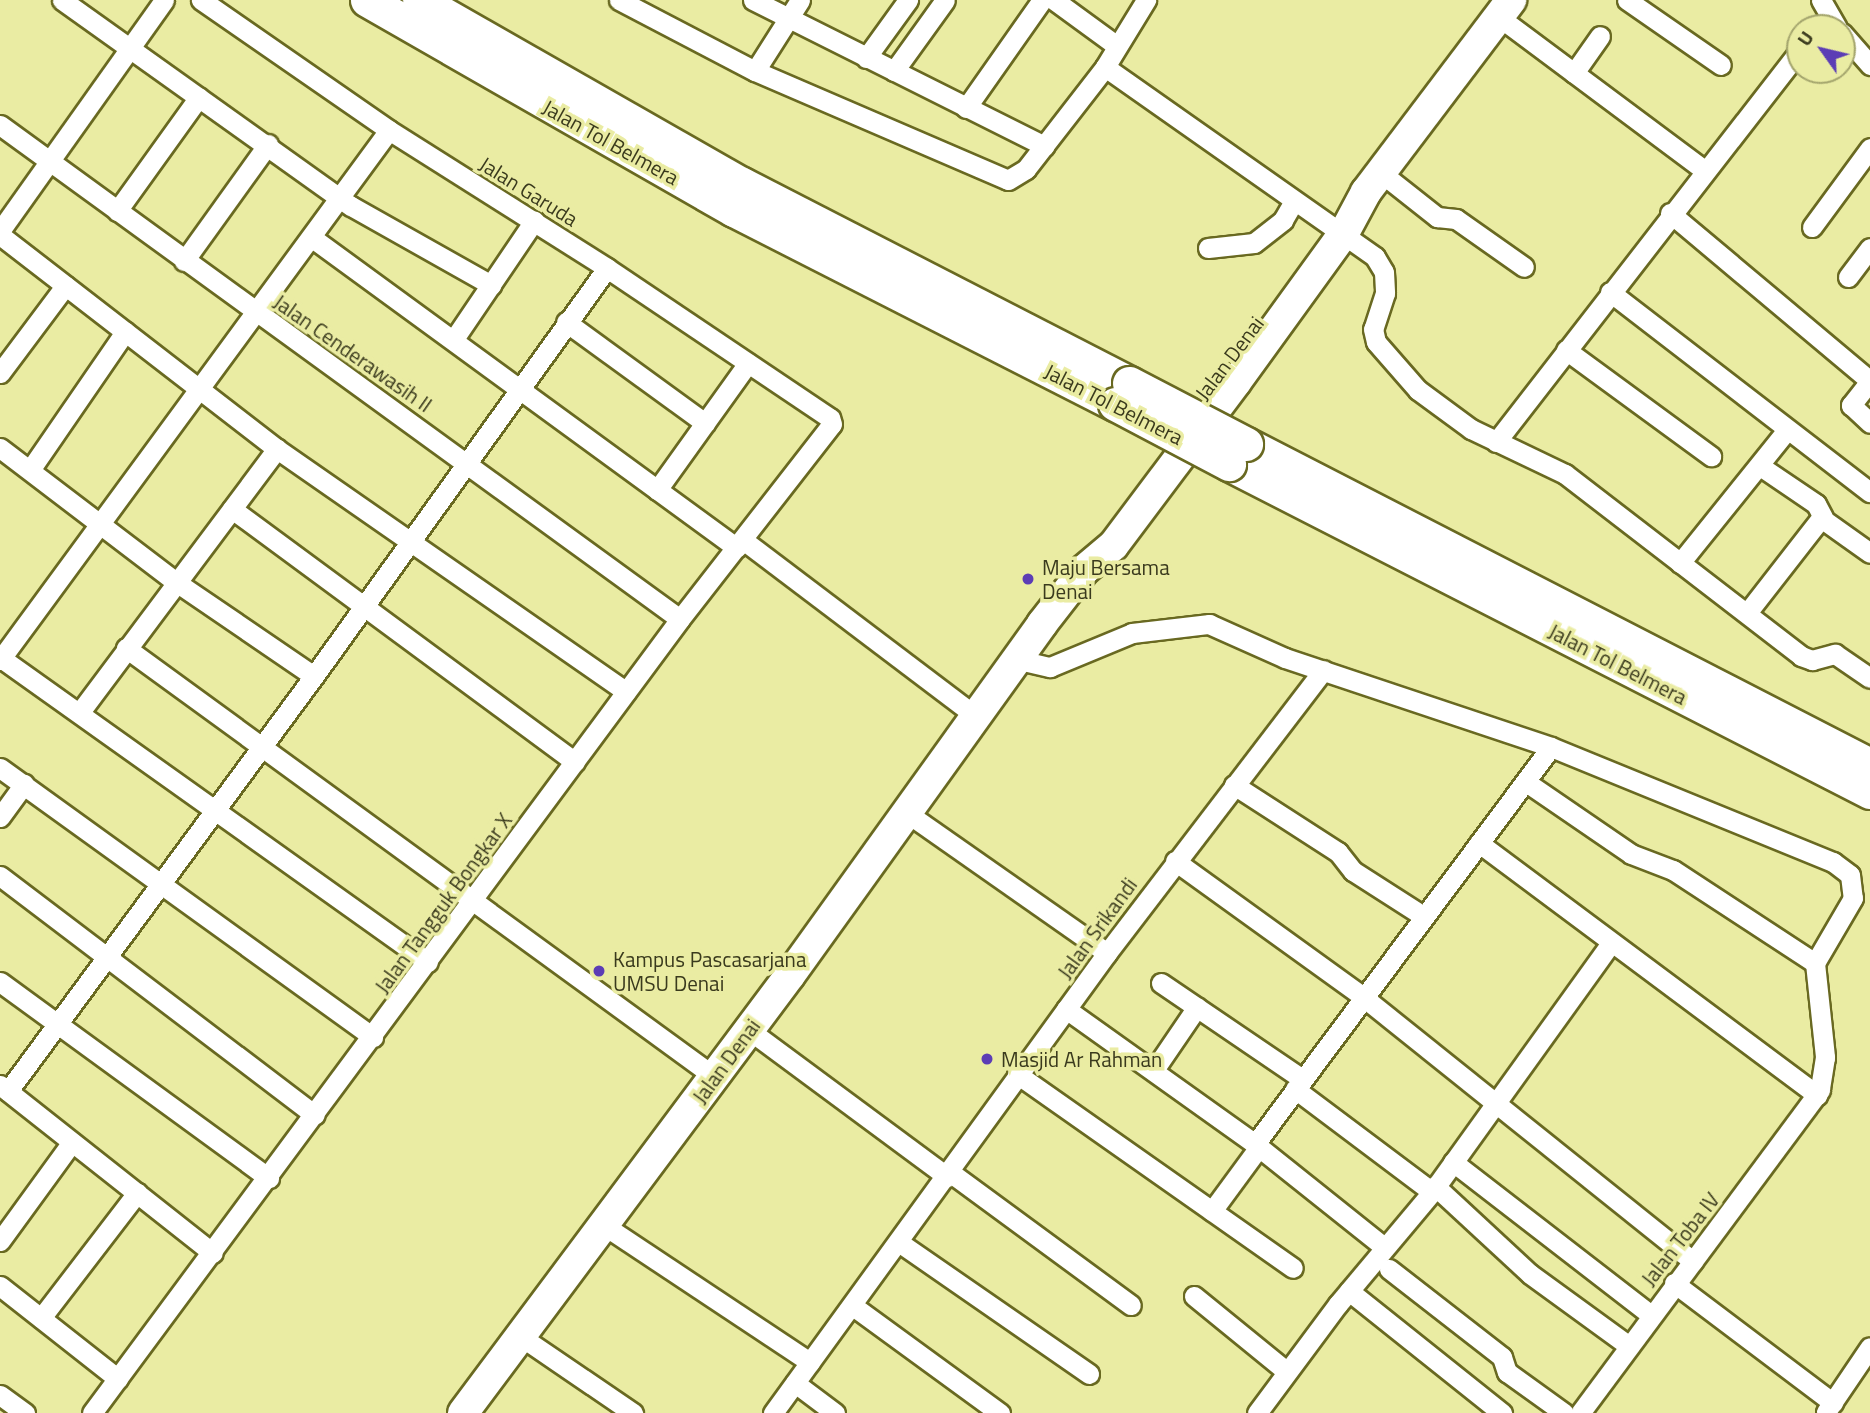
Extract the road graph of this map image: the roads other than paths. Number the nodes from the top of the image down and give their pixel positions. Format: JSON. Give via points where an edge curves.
{"nodes":[{"id":1,"x":62,"y":0,"type":"edge"},
{"id":2,"x":164,"y":0,"type":"edge"},
{"id":3,"x":201,"y":0,"type":"edge"},
{"id":4,"x":367,"y":0,"type":"edge"},
{"id":5,"x":419,"y":0,"type":"edge"},
{"id":6,"x":619,"y":0,"type":"edge"},
{"id":7,"x":753,"y":0,"type":"edge"},
{"id":8,"x":800,"y":0,"type":"edge"},
{"id":9,"x":908,"y":0,"type":"edge"},
{"id":10,"x":945,"y":0,"type":"edge"},
{"id":11,"x":1042,"y":0,"type":"edge"},
{"id":12,"x":1054,"y":0,"type":"edge"},
{"id":13,"x":1146,"y":0,"type":"edge"},
{"id":14,"x":1627,"y":0,"type":"edge"},
{"id":15,"x":1505,"y":8,"type":"edge"},
{"id":16,"x":786,"y":19,"type":"junction"},
{"id":17,"x":1600,"y":36,"type":"dead end"},
{"id":18,"x":132,"y":46,"type":"junction"},
{"id":19,"x":1117,"y":46,"type":"junction"},
{"id":20,"x":1856,"y":49,"type":"edge"},
{"id":21,"x":866,"y":58,"type":"junction"},
{"id":22,"x":1721,"y":65,"type":"dead end"},
{"id":23,"x":1870,"y":65,"type":"edge"},
{"id":24,"x":1105,"y":67,"type":"junction"},
{"id":25,"x":1786,"y":67,"type":"edge"},
{"id":26,"x":755,"y":71,"type":"junction"},
{"id":27,"x":894,"y":71,"type":"junction"},
{"id":28,"x":1574,"y":73,"type":"junction"},
{"id":29,"x":199,"y":97,"type":"junction"},
{"id":30,"x":966,"y":108,"type":"junction"},
{"id":31,"x":0,"y":125,"type":"edge"},
{"id":32,"x":389,"y":130,"type":"junction"},
{"id":33,"x":268,"y":144,"type":"junction"},
{"id":34,"x":1044,"y":146,"type":"junction"},
{"id":35,"x":1870,"y":148,"type":"edge"},
{"id":36,"x":50,"y":162,"type":"junction"},
{"id":37,"x":1703,"y":169,"type":"junction"},
{"id":38,"x":1373,"y":182,"type":"junction"},
{"id":39,"x":341,"y":196,"type":"junction"},
{"id":40,"x":1293,"y":203,"type":"junction"},
{"id":41,"x":117,"y":211,"type":"junction"},
{"id":42,"x":1670,"y":213,"type":"junction"},
{"id":43,"x":534,"y":222,"type":"junction"},
{"id":44,"x":1812,"y":227,"type":"dead end"},
{"id":45,"x":1336,"y":230,"type":"junction"},
{"id":46,"x":0,"y":233,"type":"edge"},
{"id":47,"x":310,"y":237,"type":"junction"},
{"id":48,"x":1208,"y":248,"type":"dead end"},
{"id":49,"x":1870,"y":248,"type":"edge"},
{"id":50,"x":184,"y":261,"type":"junction"},
{"id":51,"x":1524,"y":267,"type":"dead end"},
{"id":52,"x":607,"y":268,"type":"junction"},
{"id":53,"x":1848,"y":277,"type":"dead end"},
{"id":54,"x":491,"y":285,"type":"junction"},
{"id":55,"x":65,"y":286,"type":"junction"},
{"id":56,"x":1610,"y":292,"type":"junction"},
{"id":57,"x":255,"y":312,"type":"junction"},
{"id":58,"x":566,"y":322,"type":"junction"},
{"id":59,"x":125,"y":332,"type":"junction"},
{"id":60,"x":454,"y":339,"type":"junction"},
{"id":61,"x":1566,"y":350,"type":"junction"},
{"id":62,"x":748,"y":363,"type":"junction"},
{"id":63,"x":0,"y":373,"type":"edge"},
{"id":64,"x":1870,"y":381,"type":"edge"},
{"id":65,"x":517,"y":387,"type":"junction"},
{"id":66,"x":199,"y":389,"type":"junction"},
{"id":67,"x":1122,"y":393,"type":"junction"},
{"id":68,"x":832,"y":421,"type":"joint"},
{"id":69,"x":705,"y":423,"type":"junction"},
{"id":70,"x":1870,"y":423,"type":"edge"},
{"id":71,"x":1787,"y":430,"type":"junction"},
{"id":72,"x":1496,"y":442,"type":"junction"},
{"id":73,"x":0,"y":449,"type":"edge"},
{"id":74,"x":277,"y":449,"type":"junction"},
{"id":75,"x":1238,"y":454,"type":"junction"},
{"id":76,"x":1711,"y":456,"type":"dead end"},
{"id":77,"x":465,"y":460,"type":"junction"},
{"id":78,"x":1760,"y":466,"type":"junction"},
{"id":79,"x":30,"y":470,"type":"junction"},
{"id":80,"x":657,"y":490,"type":"junction"},
{"id":81,"x":1870,"y":492,"type":"edge"},
{"id":82,"x":232,"y":509,"type":"junction"},
{"id":83,"x":1823,"y":517,"type":"junction"},
{"id":84,"x":99,"y":525,"type":"junction"},
{"id":85,"x":411,"y":538,"type":"junction"},
{"id":86,"x":740,"y":544,"type":"junction"},
{"id":87,"x":1870,"y":553,"type":"edge"},
{"id":88,"x":1679,"y":563,"type":"junction"},
{"id":89,"x":176,"y":582,"type":"junction"},
{"id":90,"x":363,"y":607,"type":"junction"},
{"id":91,"x":1747,"y":614,"type":"junction"},
{"id":92,"x":680,"y":619,"type":"junction"},
{"id":93,"x":126,"y":648,"type":"junction"},
{"id":94,"x":1,"y":659,"type":"edge"},
{"id":95,"x":1020,"y":660,"type":"junction"},
{"id":96,"x":1323,"y":670,"type":"junction"},
{"id":97,"x":314,"y":676,"type":"junction"},
{"id":98,"x":1870,"y":678,"type":"edge"},
{"id":99,"x":626,"y":692,"type":"junction"},
{"id":100,"x":80,"y":712,"type":"junction"},
{"id":101,"x":977,"y":717,"type":"junction"},
{"id":102,"x":264,"y":745,"type":"junction"},
{"id":103,"x":1552,"y":747,"type":"junction"},
{"id":104,"x":575,"y":762,"type":"junction"},
{"id":105,"x":1870,"y":765,"type":"edge"},
{"id":106,"x":0,"y":768,"type":"edge"},
{"id":107,"x":1526,"y":782,"type":"junction"},
{"id":108,"x":24,"y":784,"type":"junction"},
{"id":109,"x":1234,"y":785,"type":"junction"},
{"id":110,"x":1870,"y":792,"type":"edge"},
{"id":111,"x":215,"y":811,"type":"junction"},
{"id":112,"x":907,"y":813,"type":"junction"},
{"id":113,"x":0,"y":817,"type":"edge"},
{"id":114,"x":1479,"y":843,"type":"junction"},
{"id":115,"x":1175,"y":861,"type":"junction"},
{"id":116,"x":0,"y":876,"type":"edge"},
{"id":117,"x":163,"y":884,"type":"junction"},
{"id":118,"x":484,"y":907,"type":"junction"},
{"id":119,"x":1423,"y":916,"type":"junction"},
{"id":120,"x":1611,"y":943,"type":"junction"},
{"id":121,"x":1107,"y":953,"type":"junction"},
{"id":122,"x":107,"y":959,"type":"junction"},
{"id":123,"x":428,"y":962,"type":"junction"},
{"id":124,"x":1815,"y":963,"type":"junction"},
{"id":125,"x":0,"y":982,"type":"edge"},
{"id":126,"x":1161,"y":983,"type":"dead end"},
{"id":127,"x":1362,"y":996,"type":"junction"},
{"id":128,"x":1197,"y":1007,"type":"junction"},
{"id":129,"x":1066,"y":1009,"type":"junction"},
{"id":130,"x":57,"y":1023,"type":"junction"},
{"id":131,"x":749,"y":1030,"type":"junction"},
{"id":132,"x":373,"y":1037,"type":"junction"},
{"id":133,"x":1154,"y":1070,"type":"junction"},
{"id":134,"x":1017,"y":1074,"type":"junction"},
{"id":135,"x":715,"y":1077,"type":"junction"},
{"id":136,"x":1299,"y":1084,"type":"junction"},
{"id":137,"x":4,"y":1088,"type":"edge"},
{"id":138,"x":1816,"y":1095,"type":"junction"},
{"id":139,"x":1497,"y":1102,"type":"junction"},
{"id":140,"x":315,"y":1115,"type":"junction"},
{"id":141,"x":72,"y":1142,"type":"junction"},
{"id":142,"x":1257,"y":1145,"type":"junction"},
{"id":143,"x":1453,"y":1162,"type":"junction"},
{"id":144,"x":949,"y":1175,"type":"junction"},
{"id":145,"x":269,"y":1178,"type":"junction"},
{"id":146,"x":1433,"y":1189,"type":"junction"},
{"id":147,"x":137,"y":1194,"type":"junction"},
{"id":148,"x":1212,"y":1211,"type":"junction"},
{"id":149,"x":605,"y":1226,"type":"junction"},
{"id":150,"x":0,"y":1241,"type":"edge"},
{"id":151,"x":900,"y":1243,"type":"junction"},
{"id":152,"x":1384,"y":1247,"type":"junction"},
{"id":153,"x":213,"y":1253,"type":"junction"},
{"id":154,"x":1693,"y":1261,"type":"junction"},
{"id":155,"x":1293,"y":1268,"type":"dead end"},
{"id":156,"x":1390,"y":1269,"type":"dead end"},
{"id":157,"x":1674,"y":1283,"type":"junction"},
{"id":158,"x":0,"y":1286,"type":"edge"},
{"id":159,"x":1349,"y":1291,"type":"junction"},
{"id":160,"x":1194,"y":1296,"type":"dead end"},
{"id":161,"x":1131,"y":1305,"type":"dead end"},
{"id":162,"x":853,"y":1306,"type":"junction"},
{"id":163,"x":1650,"y":1314,"type":"junction"},
{"id":164,"x":41,"y":1318,"type":"junction"},
{"id":165,"x":520,"y":1336,"type":"junction"},
{"id":166,"x":1629,"y":1346,"type":"junction"},
{"id":167,"x":1870,"y":1347,"type":"edge"},
{"id":168,"x":810,"y":1362,"type":"junction"},
{"id":169,"x":1286,"y":1371,"type":"junction"},
{"id":170,"x":1088,"y":1374,"type":"dead end"},
{"id":171,"x":118,"y":1379,"type":"junction"},
{"id":172,"x":795,"y":1383,"type":"junction"},
{"id":173,"x":0,"y":1395,"type":"edge"},
{"id":174,"x":1829,"y":1408,"type":"edge"},
{"id":175,"x":25,"y":1413,"type":"edge"},
{"id":176,"x":92,"y":1413,"type":"edge"},
{"id":177,"x":463,"y":1413,"type":"edge"},
{"id":178,"x":633,"y":1413,"type":"edge"},
{"id":179,"x":773,"y":1413,"type":"edge"},
{"id":180,"x":835,"y":1413,"type":"edge"},
{"id":181,"x":1000,"y":1413,"type":"edge"},
{"id":182,"x":1257,"y":1413,"type":"edge"},
{"id":183,"x":1502,"y":1413,"type":"edge"},
{"id":184,"x":1564,"y":1413,"type":"edge"},
{"id":185,"x":1580,"y":1413,"type":"edge"}],
"edges":[{"from":1,"to":18,"type":"street"},
{"from":2,"to":18,"type":"street"},
{"from":3,"to":32,"type":"street","name":"Jalan Garuda"},
{"from":4,"to":67,"type":"highway","name":"Jalan Tol Belmera","via":[[734,210]]},
{"from":5,"to":67,"type":"highway","name":"Jalan Tol Belmera"},
{"from":6,"to":26,"type":"street"},
{"from":7,"to":16,"type":"street"},
{"from":8,"to":16,"type":"street"},
{"from":9,"to":21,"type":"street"},
{"from":10,"to":27,"type":"street"},
{"from":11,"to":30,"type":"street"},
{"from":12,"to":19,"type":"street"},
{"from":13,"to":19,"type":"street"},
{"from":14,"to":22,"type":"street"},
{"from":15,"to":28,"type":"street"},
{"from":15,"to":38,"type":"main road","name":"Jalan Denai"},
{"from":16,"to":21,"type":"street"},
{"from":16,"to":26,"type":"street"},
{"from":17,"to":28,"type":"street"},
{"from":18,"to":29,"type":"street"},
{"from":18,"to":36,"type":"street"},
{"from":19,"to":24,"type":"street"},
{"from":20,"to":23,"type":"street"},
{"from":21,"to":27,"type":"street"},
{"from":24,"to":34,"type":"street"},
{"from":24,"to":40,"type":"street"},
{"from":25,"to":37,"type":"street"},
{"from":26,"to":34,"type":"street","via":[[1001,180],[1017,176]]},
{"from":27,"to":30,"type":"street"},
{"from":28,"to":37,"type":"street"},
{"from":29,"to":33,"type":"street"},
{"from":29,"to":41,"type":"street"},
{"from":30,"to":34,"type":"street"},
{"from":31,"to":36,"type":"street","name":"Jalan Cenderawasih II"},
{"from":32,"to":39,"type":"street"},
{"from":32,"to":43,"type":"street","name":"Jalan Garuda"},
{"from":33,"to":39,"type":"street"},
{"from":33,"to":50,"type":"street"},
{"from":35,"to":44,"type":"street"},
{"from":36,"to":41,"type":"street","name":"Jalan Cenderawasih II"},
{"from":36,"to":46,"type":"street"},
{"from":37,"to":42,"type":"street"},
{"from":38,"to":45,"type":"main road","name":"Jalan Denai"},
{"from":38,"to":51,"type":"street","via":[[1437,216],[1456,219]]},
{"from":39,"to":47,"type":"street"},
{"from":39,"to":54,"type":"street"},
{"from":40,"to":45,"type":"street"},
{"from":40,"to":48,"type":"street","via":[[1283,219],[1254,243]]},
{"from":41,"to":50,"type":"street","name":"Jalan Cenderawasih II"},
{"from":42,"to":56,"type":"street"},
{"from":42,"to":64,"type":"street"},
{"from":43,"to":52,"type":"street","name":"Jalan Garuda"},
{"from":43,"to":54,"type":"street"},
{"from":45,"to":72,"type":"street","via":[[1375,257],[1384,272],[1385,293],[1373,329],[1376,342],[1418,390]]},
{"from":45,"to":95,"type":"main road","name":"Jalan Denai","via":[[1093,541],[1084,570]]},
{"from":46,"to":55,"type":"street"},
{"from":47,"to":57,"type":"street"},
{"from":47,"to":60,"type":"street"},
{"from":49,"to":53,"type":"street"},
{"from":50,"to":57,"type":"street","name":"Jalan Cenderawasih II"},
{"from":52,"to":58,"type":"street"},
{"from":52,"to":62,"type":"street","name":"Jalan Garuda"},
{"from":54,"to":60,"type":"street"},
{"from":55,"to":59,"type":"street"},
{"from":55,"to":63,"type":"street"},
{"from":56,"to":61,"type":"street"},
{"from":56,"to":71,"type":"street"},
{"from":57,"to":66,"type":"street"},
{"from":57,"to":77,"type":"street","name":"Jalan Cenderawasih II"},
{"from":58,"to":65,"type":"street"},
{"from":58,"to":69,"type":"street"},
{"from":59,"to":66,"type":"street"},
{"from":59,"to":79,"type":"street"},
{"from":60,"to":65,"type":"street"},
{"from":61,"to":72,"type":"street"},
{"from":61,"to":76,"type":"street"},
{"from":62,"to":68,"type":"street","name":"Jalan Garuda"},
{"from":62,"to":69,"type":"street"},
{"from":64,"to":70,"type":"street","via":[[1851,405]]},
{"from":65,"to":77,"type":"street"},
{"from":65,"to":80,"type":"street"},
{"from":66,"to":74,"type":"street"},
{"from":66,"to":84,"type":"street"},
{"from":67,"to":75,"type":"highway","name":"Jalan Tol Belmera","bridge":true},
{"from":68,"to":86,"type":"street","name":"Jalan Tangguk Bongkar X"},
{"from":69,"to":80,"type":"street"},
{"from":71,"to":78,"type":"street"},
{"from":71,"to":81,"type":"street"},
{"from":72,"to":88,"type":"street","via":[[1565,474]]},
{"from":73,"to":79,"type":"street"},
{"from":74,"to":82,"type":"street"},
{"from":74,"to":85,"type":"street"},
{"from":75,"to":105,"type":"highway","name":"Jalan Tol Belmera"},
{"from":75,"to":110,"type":"highway","name":"Jalan Tol Belmera"},
{"from":77,"to":85,"type":"street"},
{"from":77,"to":92,"type":"street","name":"Jalan Cenderawasih II"},
{"from":78,"to":83,"type":"street","via":[[1816,504]]},
{"from":78,"to":88,"type":"street"},
{"from":79,"to":84,"type":"street"},
{"from":80,"to":86,"type":"street"},
{"from":82,"to":89,"type":"street"},
{"from":82,"to":90,"type":"street"},
{"from":83,"to":87,"type":"street"},
{"from":83,"to":91,"type":"street"},
{"from":84,"to":89,"type":"street"},
{"from":84,"to":94,"type":"street"},
{"from":85,"to":90,"type":"street"},
{"from":85,"to":99,"type":"street"},
{"from":86,"to":92,"type":"street","name":"Jalan Tangguk Bongkar X"},
{"from":86,"to":101,"type":"street"},
{"from":88,"to":91,"type":"street"},
{"from":89,"to":93,"type":"street"},
{"from":89,"to":97,"type":"street"},
{"from":90,"to":97,"type":"street"},
{"from":90,"to":104,"type":"street"},
{"from":91,"to":98,"type":"street","via":[[1801,656],[1812,660],[1835,654]]},
{"from":92,"to":99,"type":"street","name":"Jalan Tangguk Bongkar X"},
{"from":93,"to":100,"type":"street"},
{"from":93,"to":102,"type":"street"},
{"from":94,"to":100,"type":"street"},
{"from":95,"to":96,"type":"street","via":[[1050,667],[1132,633],[1209,624]]},
{"from":95,"to":101,"type":"main road","name":"Jalan Denai"},
{"from":96,"to":103,"type":"street"},
{"from":96,"to":109,"type":"street","name":"Jalan Srikandi"},
{"from":97,"to":102,"type":"street"},
{"from":99,"to":104,"type":"street","name":"Jalan Tangguk Bongkar X"},
{"from":100,"to":111,"type":"street"},
{"from":101,"to":112,"type":"main road","name":"Jalan Denai"},
{"from":102,"to":111,"type":"street"},
{"from":102,"to":118,"type":"street"},
{"from":103,"to":107,"type":"street"},
{"from":103,"to":124,"type":"street","via":[[1833,862],[1850,875],[1853,898]]},
{"from":104,"to":118,"type":"street","name":"Jalan Tangguk Bongkar X"},
{"from":106,"to":108,"type":"street"},
{"from":107,"to":114,"type":"street"},
{"from":107,"to":124,"type":"street","via":[[1631,854],[1673,870]]},
{"from":108,"to":113,"type":"street"},
{"from":108,"to":117,"type":"street"},
{"from":109,"to":115,"type":"street","name":"Jalan Srikandi"},
{"from":109,"to":119,"type":"street","via":[[1338,852],[1353,871]]},
{"from":111,"to":117,"type":"street"},
{"from":111,"to":123,"type":"street"},
{"from":112,"to":121,"type":"street"},
{"from":112,"to":131,"type":"main road","name":"Jalan Denai"},
{"from":114,"to":119,"type":"street"},
{"from":114,"to":120,"type":"street"},
{"from":115,"to":121,"type":"street","name":"Jalan Srikandi"},
{"from":115,"to":127,"type":"street"},
{"from":116,"to":122,"type":"street"},
{"from":117,"to":122,"type":"street"},
{"from":117,"to":132,"type":"street"},
{"from":118,"to":123,"type":"street","name":"Jalan Tangguk Bongkar X"},
{"from":118,"to":135,"type":"street"},
{"from":119,"to":127,"type":"street"},
{"from":120,"to":138,"type":"street"},
{"from":120,"to":139,"type":"street"},
{"from":121,"to":129,"type":"street","name":"Jalan Srikandi"},
{"from":122,"to":130,"type":"street"},
{"from":122,"to":140,"type":"street"},
{"from":123,"to":132,"type":"street","name":"Jalan Tangguk Bongkar X"},
{"from":124,"to":138,"type":"street","via":[[1825,1057],[1823,1083]]},
{"from":125,"to":130,"type":"street"},
{"from":126,"to":128,"type":"street"},
{"from":127,"to":136,"type":"street"},
{"from":127,"to":139,"type":"street"},
{"from":128,"to":133,"type":"street"},
{"from":128,"to":136,"type":"street"},
{"from":129,"to":133,"type":"street"},
{"from":129,"to":134,"type":"street","name":"Jalan Srikandi"},
{"from":130,"to":137,"type":"street"},
{"from":130,"to":145,"type":"street"},
{"from":131,"to":135,"type":"main road","name":"Jalan Denai"},
{"from":131,"to":144,"type":"street"},
{"from":132,"to":140,"type":"street","name":"Jalan Tangguk Bongkar X"},
{"from":133,"to":142,"type":"street"},
{"from":134,"to":144,"type":"street","name":"Jalan Srikandi"},
{"from":134,"to":148,"type":"street"},
{"from":135,"to":149,"type":"main road","name":"Jalan Denai"},
{"from":136,"to":142,"type":"street"},
{"from":136,"to":146,"type":"street"},
{"from":137,"to":141,"type":"street"},
{"from":138,"to":154,"type":"street","name":"Jalan Toba IV"},
{"from":139,"to":143,"type":"street"},
{"from":139,"to":154,"type":"street"},
{"from":140,"to":145,"type":"street","name":"Jalan Tangguk Bongkar X"},
{"from":141,"to":147,"type":"street"},
{"from":141,"to":150,"type":"street"},
{"from":142,"to":148,"type":"street"},
{"from":142,"to":152,"type":"street"},
{"from":143,"to":146,"type":"street"},
{"from":143,"to":163,"type":"street"},
{"from":144,"to":151,"type":"street","name":"Jalan Srikandi"},
{"from":144,"to":161,"type":"street"},
{"from":145,"to":153,"type":"street","name":"Jalan Tangguk Bongkar X"},
{"from":146,"to":152,"type":"street"},
{"from":146,"to":166,"type":"street","via":[[1530,1274]]},
{"from":147,"to":153,"type":"street"},
{"from":147,"to":164,"type":"street"},
{"from":148,"to":155,"type":"street"},
{"from":149,"to":165,"type":"main road","name":"Jalan Denai"},
{"from":149,"to":168,"type":"street"},
{"from":151,"to":162,"type":"street","name":"Jalan Srikandi"},
{"from":151,"to":170,"type":"street"},
{"from":152,"to":159,"type":"street"},
{"from":153,"to":171,"type":"street","name":"Jalan Tangguk Bongkar X"},
{"from":154,"to":157,"type":"street","name":"Jalan Toba IV"},
{"from":156,"to":184,"type":"street","via":[[1502,1357],[1507,1372]]},
{"from":157,"to":163,"type":"street","name":"Jalan Toba IV"},
{"from":157,"to":174,"type":"street"},
{"from":158,"to":164,"type":"street"},
{"from":159,"to":169,"type":"street"},
{"from":159,"to":183,"type":"street"},
{"from":160,"to":169,"type":"street"},
{"from":162,"to":168,"type":"street","name":"Jalan Srikandi"},
{"from":162,"to":181,"type":"street"},
{"from":163,"to":166,"type":"street","name":"Jalan Toba IV"},
{"from":164,"to":171,"type":"street"},
{"from":165,"to":177,"type":"main road","name":"Jalan Denai"},
{"from":165,"to":178,"type":"street"},
{"from":166,"to":185,"type":"street","name":"Jalan Toba IV"},
{"from":167,"to":174,"type":"street"},
{"from":168,"to":172,"type":"street","name":"Jalan Srikandi"},
{"from":169,"to":182,"type":"street"},
{"from":171,"to":176,"type":"street","name":"Jalan Tangguk Bongkar X"},
{"from":172,"to":179,"type":"street","name":"Jalan Srikandi"},
{"from":172,"to":180,"type":"street"},
{"from":173,"to":175,"type":"street"}]}
